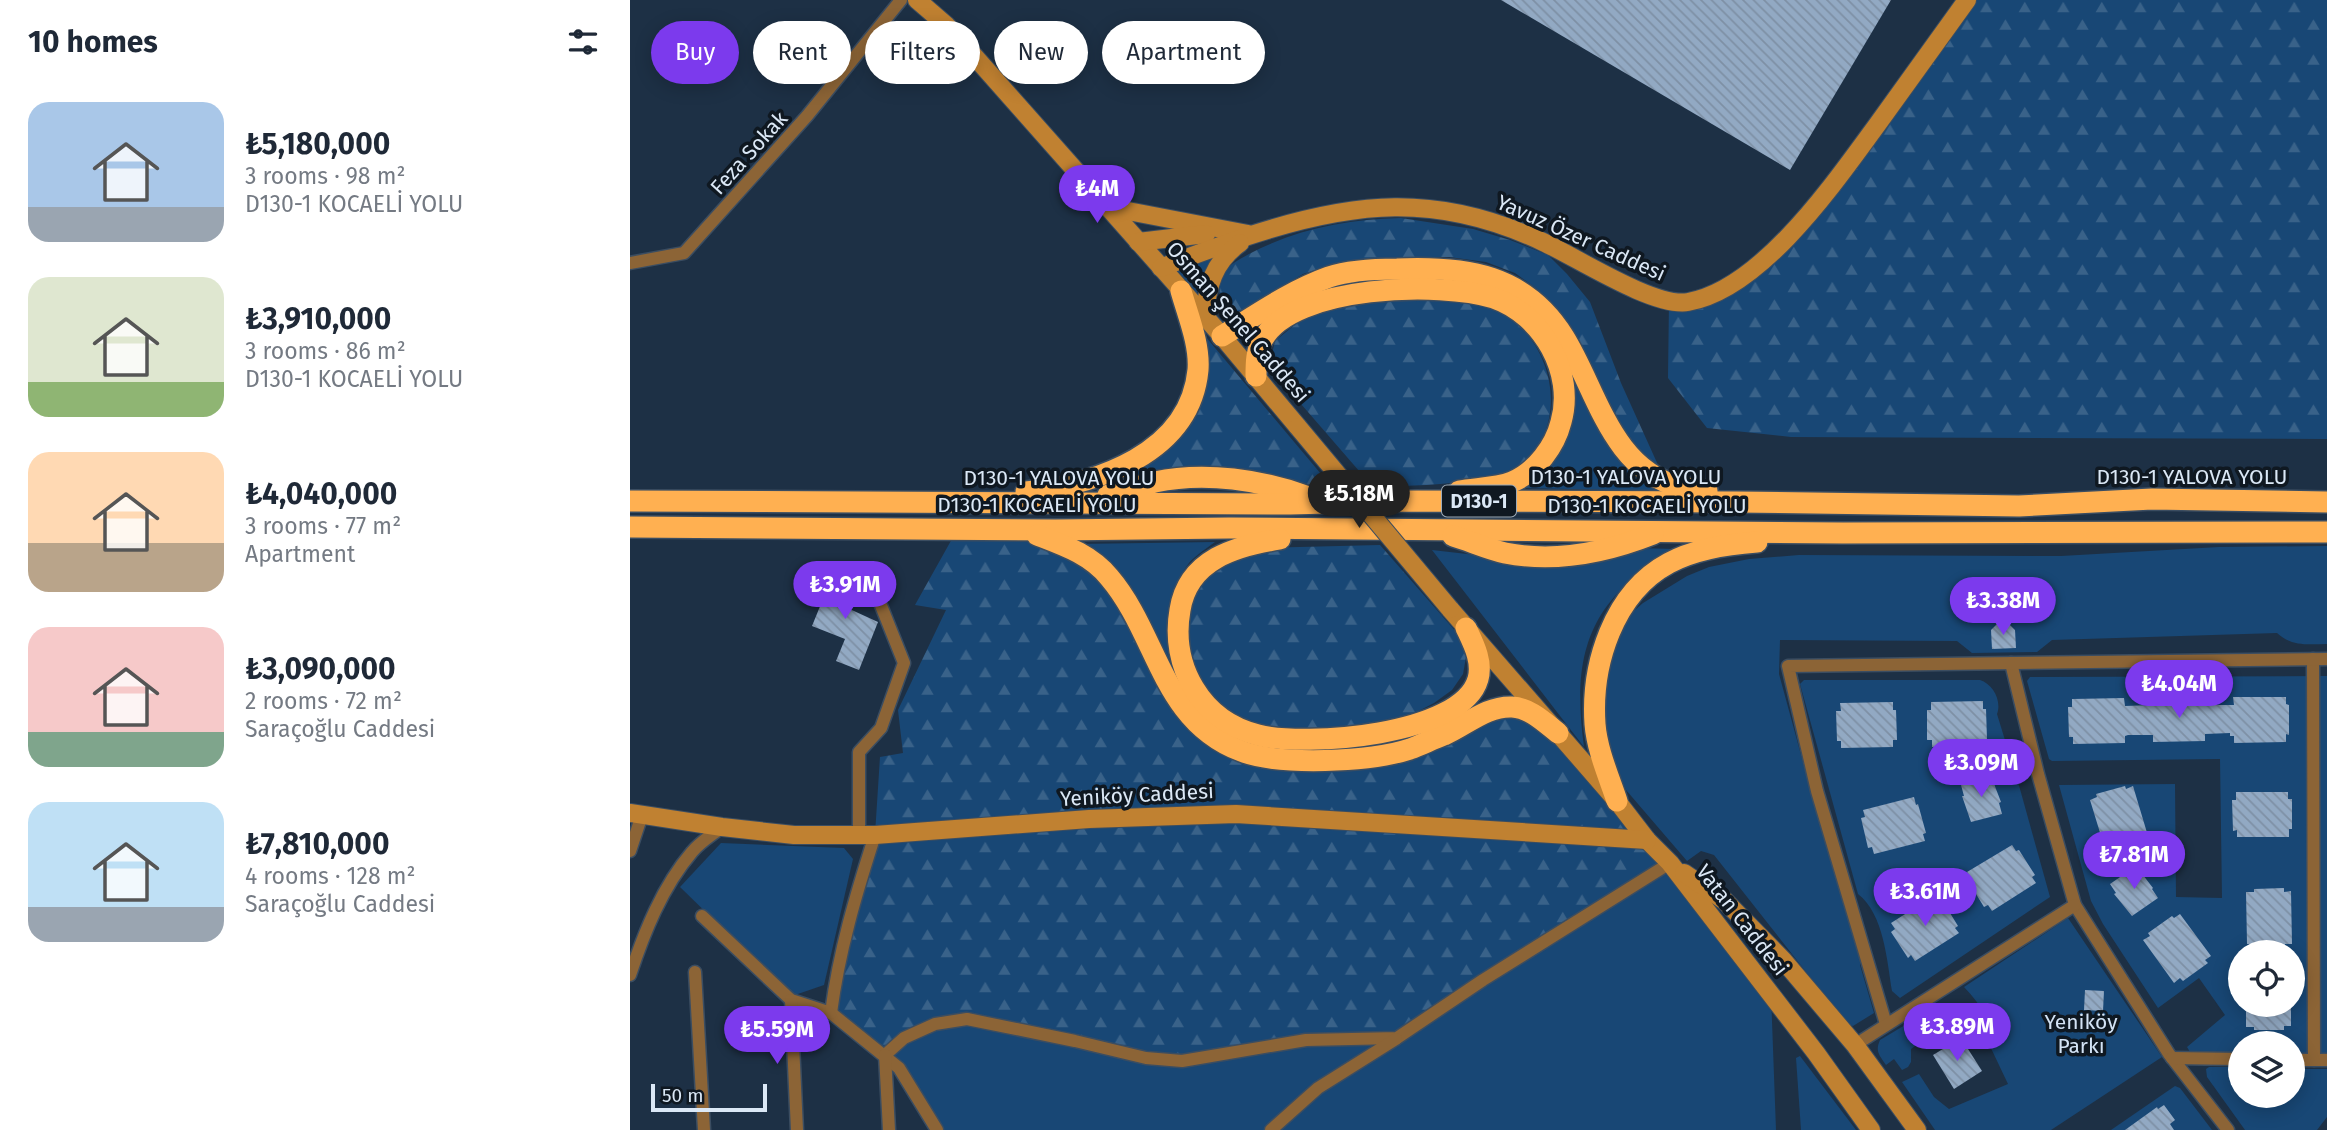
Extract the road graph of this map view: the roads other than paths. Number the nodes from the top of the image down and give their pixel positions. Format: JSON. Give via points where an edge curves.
{"nodes":[{"id":1,"x":901,"y":0,"type":"edge"},
{"id":2,"x":917,"y":0,"type":"edge"},
{"id":3,"x":1967,"y":0,"type":"edge"},
{"id":4,"x":1107,"y":207,"type":"junction"},
{"id":5,"x":1251,"y":235,"type":"junction"},
{"id":6,"x":1138,"y":242,"type":"junction"},
{"id":7,"x":630,"y":263,"type":"edge"},
{"id":8,"x":1161,"y":268,"type":"junction"},
{"id":9,"x":1181,"y":291,"type":"junction"},
{"id":10,"x":1204,"y":316,"type":"junction"},
{"id":11,"x":1222,"y":336,"type":"junction"},
{"id":12,"x":1256,"y":376,"type":"junction"},
{"id":13,"x":630,"y":501,"type":"edge"},
{"id":14,"x":1402,"y":501,"type":"junction"},
{"id":15,"x":2112,"y":501,"type":"junction"},
{"id":16,"x":882,"y":502,"type":"junction"},
{"id":17,"x":2327,"y":502,"type":"edge"},
{"id":18,"x":630,"y":527,"type":"edge"},
{"id":19,"x":1025,"y":530,"type":"junction"},
{"id":20,"x":1336,"y":530,"type":"junction"},
{"id":21,"x":2327,"y":532,"type":"edge"},
{"id":22,"x":1843,"y":533,"type":"junction"},
{"id":23,"x":876,"y":593,"type":"dead end"},
{"id":24,"x":1466,"y":628,"type":"junction"},
{"id":25,"x":2313,"y":659,"type":"junction"},
{"id":26,"x":2327,"y":659,"type":"edge"},
{"id":27,"x":2011,"y":663,"type":"junction"},
{"id":28,"x":1558,"y":733,"type":"junction"},
{"id":29,"x":2313,"y":790,"type":"junction"},
{"id":30,"x":2327,"y":790,"type":"edge"},
{"id":31,"x":1617,"y":801,"type":"junction"},
{"id":32,"x":636,"y":814,"type":"edge"},
{"id":33,"x":722,"y":827,"type":"junction"},
{"id":34,"x":867,"y":835,"type":"junction"},
{"id":35,"x":1647,"y":840,"type":"junction"},
{"id":36,"x":630,"y":851,"type":"edge"},
{"id":37,"x":1670,"y":863,"type":"junction"},
{"id":38,"x":2075,"y":905,"type":"junction"},
{"id":39,"x":702,"y":916,"type":"dead end"},
{"id":40,"x":695,"y":972,"type":"dead end"},
{"id":41,"x":630,"y":975,"type":"edge"},
{"id":42,"x":791,"y":1000,"type":"junction"},
{"id":43,"x":831,"y":1013,"type":"junction"},
{"id":44,"x":1886,"y":1024,"type":"junction"},
{"id":45,"x":1396,"y":1038,"type":"junction"},
{"id":46,"x":1855,"y":1045,"type":"junction"},
{"id":47,"x":885,"y":1055,"type":"junction"},
{"id":48,"x":2172,"y":1058,"type":"junction"},
{"id":49,"x":2228,"y":1059,"type":"edge"},
{"id":50,"x":2320,"y":1060,"type":"edge"},
{"id":51,"x":704,"y":1130,"type":"edge"},
{"id":52,"x":797,"y":1130,"type":"edge"},
{"id":53,"x":889,"y":1130,"type":"edge"},
{"id":54,"x":937,"y":1130,"type":"edge"},
{"id":55,"x":1271,"y":1130,"type":"edge"},
{"id":56,"x":1871,"y":1130,"type":"edge"},
{"id":57,"x":1917,"y":1130,"type":"edge"},
{"id":58,"x":2228,"y":1130,"type":"edge"}],
"edges":[{"from":1,"to":7,"type":"street","name":"Feza Sokak","via":[[807,116],[684,253]]},
{"from":2,"to":4,"type":"street","name":"Osman Şenel Caddesi","via":[[946,24]]},
{"from":3,"to":5,"type":"street","name":"Yavuz Özer Caddesi","via":[[1823,198],[1768,257],[1714,294],[1669,302],[1500,223],[1429,208],[1332,212]]},
{"from":4,"to":5,"type":"street","name":"Yavuz Özer Caddesi"},
{"from":4,"to":6,"type":"street","name":"Osman Şenel Caddesi"},
{"from":5,"to":6,"type":"street","name":"Yavuz Özer Caddesi","via":[[1189,235]]},
{"from":5,"to":8,"type":"street","name":"Yavuz Özer Caddesi"},
{"from":5,"to":10,"type":"street","name":"Yavuz Özer Caddesi","via":[[1225,255],[1212,273]]},
{"from":6,"to":8,"type":"street","name":"Osman Şenel Caddesi"},
{"from":8,"to":9,"type":"street","name":"Osman Şenel Caddesi"},
{"from":9,"to":10,"type":"street","name":"Osman Şenel Caddesi"},
{"from":9,"to":16,"type":"highway","via":[[1198,369],[1186,409],[1156,446],[1112,471],[1048,489]]},
{"from":10,"to":11,"type":"street","name":"Osman Şenel Caddesi"},
{"from":11,"to":12,"type":"street","name":"Osman Şenel Caddesi"},
{"from":11,"to":15,"type":"highway","via":[[1295,291],[1331,276],[1408,268],[1472,272],[1512,286],[1540,305],[1564,337],[1608,426],[1632,459],[1680,487],[1757,493]]},
{"from":12,"to":14,"type":"highway","via":[[1259,348],[1270,330],[1304,309],[1364,291],[1434,288],[1468,292],[1496,299],[1524,316],[1555,352],[1564,377],[1566,405],[1549,451],[1512,482]]},
{"from":12,"to":24,"type":"street","name":"Osman Şenel Caddesi","bridge":true},
{"from":13,"to":16,"type":"highway","name":"D130-1 YALOVA YOLU"},
{"from":14,"to":15,"type":"highway","name":"D130-1 YALOVA YOLU","number":"D130-1","via":[[2019,506]]},
{"from":14,"to":16,"type":"highway","name":"D130-1 YALOVA YOLU","number":"D130-1","via":[[1328,503],[1294,491],[1217,478],[1155,482],[1078,503]]},
{"from":15,"to":17,"type":"highway","name":"D130-1 YALOVA YOLU","number":"D130-1"},
{"from":18,"to":19,"type":"highway","name":"D130-1 KOCAELİ YOLU","number":"D130-1"},
{"from":19,"to":20,"type":"highway","name":"D130-1 KOCAELİ YOLU","number":"D130-1"},
{"from":19,"to":28,"type":"highway","via":[[1070,547],[1110,577],[1188,715],[1211,736],[1242,752],[1275,759],[1367,757],[1409,750],[1486,712],[1514,707],[1527,709]]},
{"from":20,"to":22,"type":"highway","name":"D130-1 KOCAELİ YOLU","number":"D130-1"},
{"from":20,"to":24,"type":"highway","via":[[1236,548],[1206,564],[1192,579],[1181,603],[1178,648],[1185,673],[1212,712],[1258,735],[1290,740],[1396,731],[1433,718],[1469,694],[1478,680],[1479,667]]},
{"from":21,"to":22,"type":"highway","name":"D130-1 KOCAELİ YOLU","number":"D130-1"},
{"from":22,"to":31,"type":"highway","via":[[1700,551],[1669,563],[1642,584],[1618,615],[1601,654],[1595,684],[1595,727]]},
{"from":23,"to":34,"type":"street","via":[[904,663],[881,728],[859,752]]},
{"from":24,"to":28,"type":"street","name":"Osman Şenel Caddesi"},
{"from":25,"to":26,"type":"street"},
{"from":25,"to":27,"type":"street"},
{"from":25,"to":29,"type":"street"},
{"from":27,"to":38,"type":"street"},
{"from":27,"to":44,"type":"street","via":[[1788,666],[1817,790]]},
{"from":28,"to":31,"type":"street","name":"Osman Şenel Caddesi"},
{"from":29,"to":30,"type":"street"},
{"from":29,"to":50,"type":"street"},
{"from":31,"to":35,"type":"street","name":"Osman Şenel Caddesi"},
{"from":32,"to":33,"type":"street","name":"Yeniköy Caddesi"},
{"from":32,"to":36,"type":"street"},
{"from":33,"to":34,"type":"street","name":"Yeniköy Caddesi","via":[[794,835]]},
{"from":33,"to":41,"type":"street","via":[[692,851],[663,896]]},
{"from":34,"to":35,"type":"street","name":"Yeniköy Caddesi","via":[[1236,814]]},
{"from":34,"to":43,"type":"street"},
{"from":35,"to":37,"type":"street","name":"Osman Şenel Caddesi"},
{"from":37,"to":45,"type":"street"},
{"from":37,"to":46,"type":"street","name":"Vatan Caddesi","via":[[1725,901],[1783,960]]},
{"from":37,"to":56,"type":"street","name":"Vatan Caddesi"},
{"from":38,"to":44,"type":"street"},
{"from":38,"to":48,"type":"street"},
{"from":39,"to":42,"type":"street"},
{"from":40,"to":51,"type":"street"},
{"from":42,"to":43,"type":"street"},
{"from":42,"to":52,"type":"street"},
{"from":43,"to":47,"type":"street"},
{"from":44,"to":46,"type":"street"},
{"from":45,"to":47,"type":"street","via":[[1306,1040],[1182,1061],[1146,1058],[967,1019],[935,1024],[904,1038]]},
{"from":45,"to":55,"type":"street","via":[[1318,1088]]},
{"from":46,"to":57,"type":"street","name":"Vatan Caddesi"},
{"from":47,"to":53,"type":"street"},
{"from":47,"to":54,"type":"street","via":[[899,1068]]},
{"from":48,"to":49,"type":"street"},
{"from":48,"to":58,"type":"street"}]}
